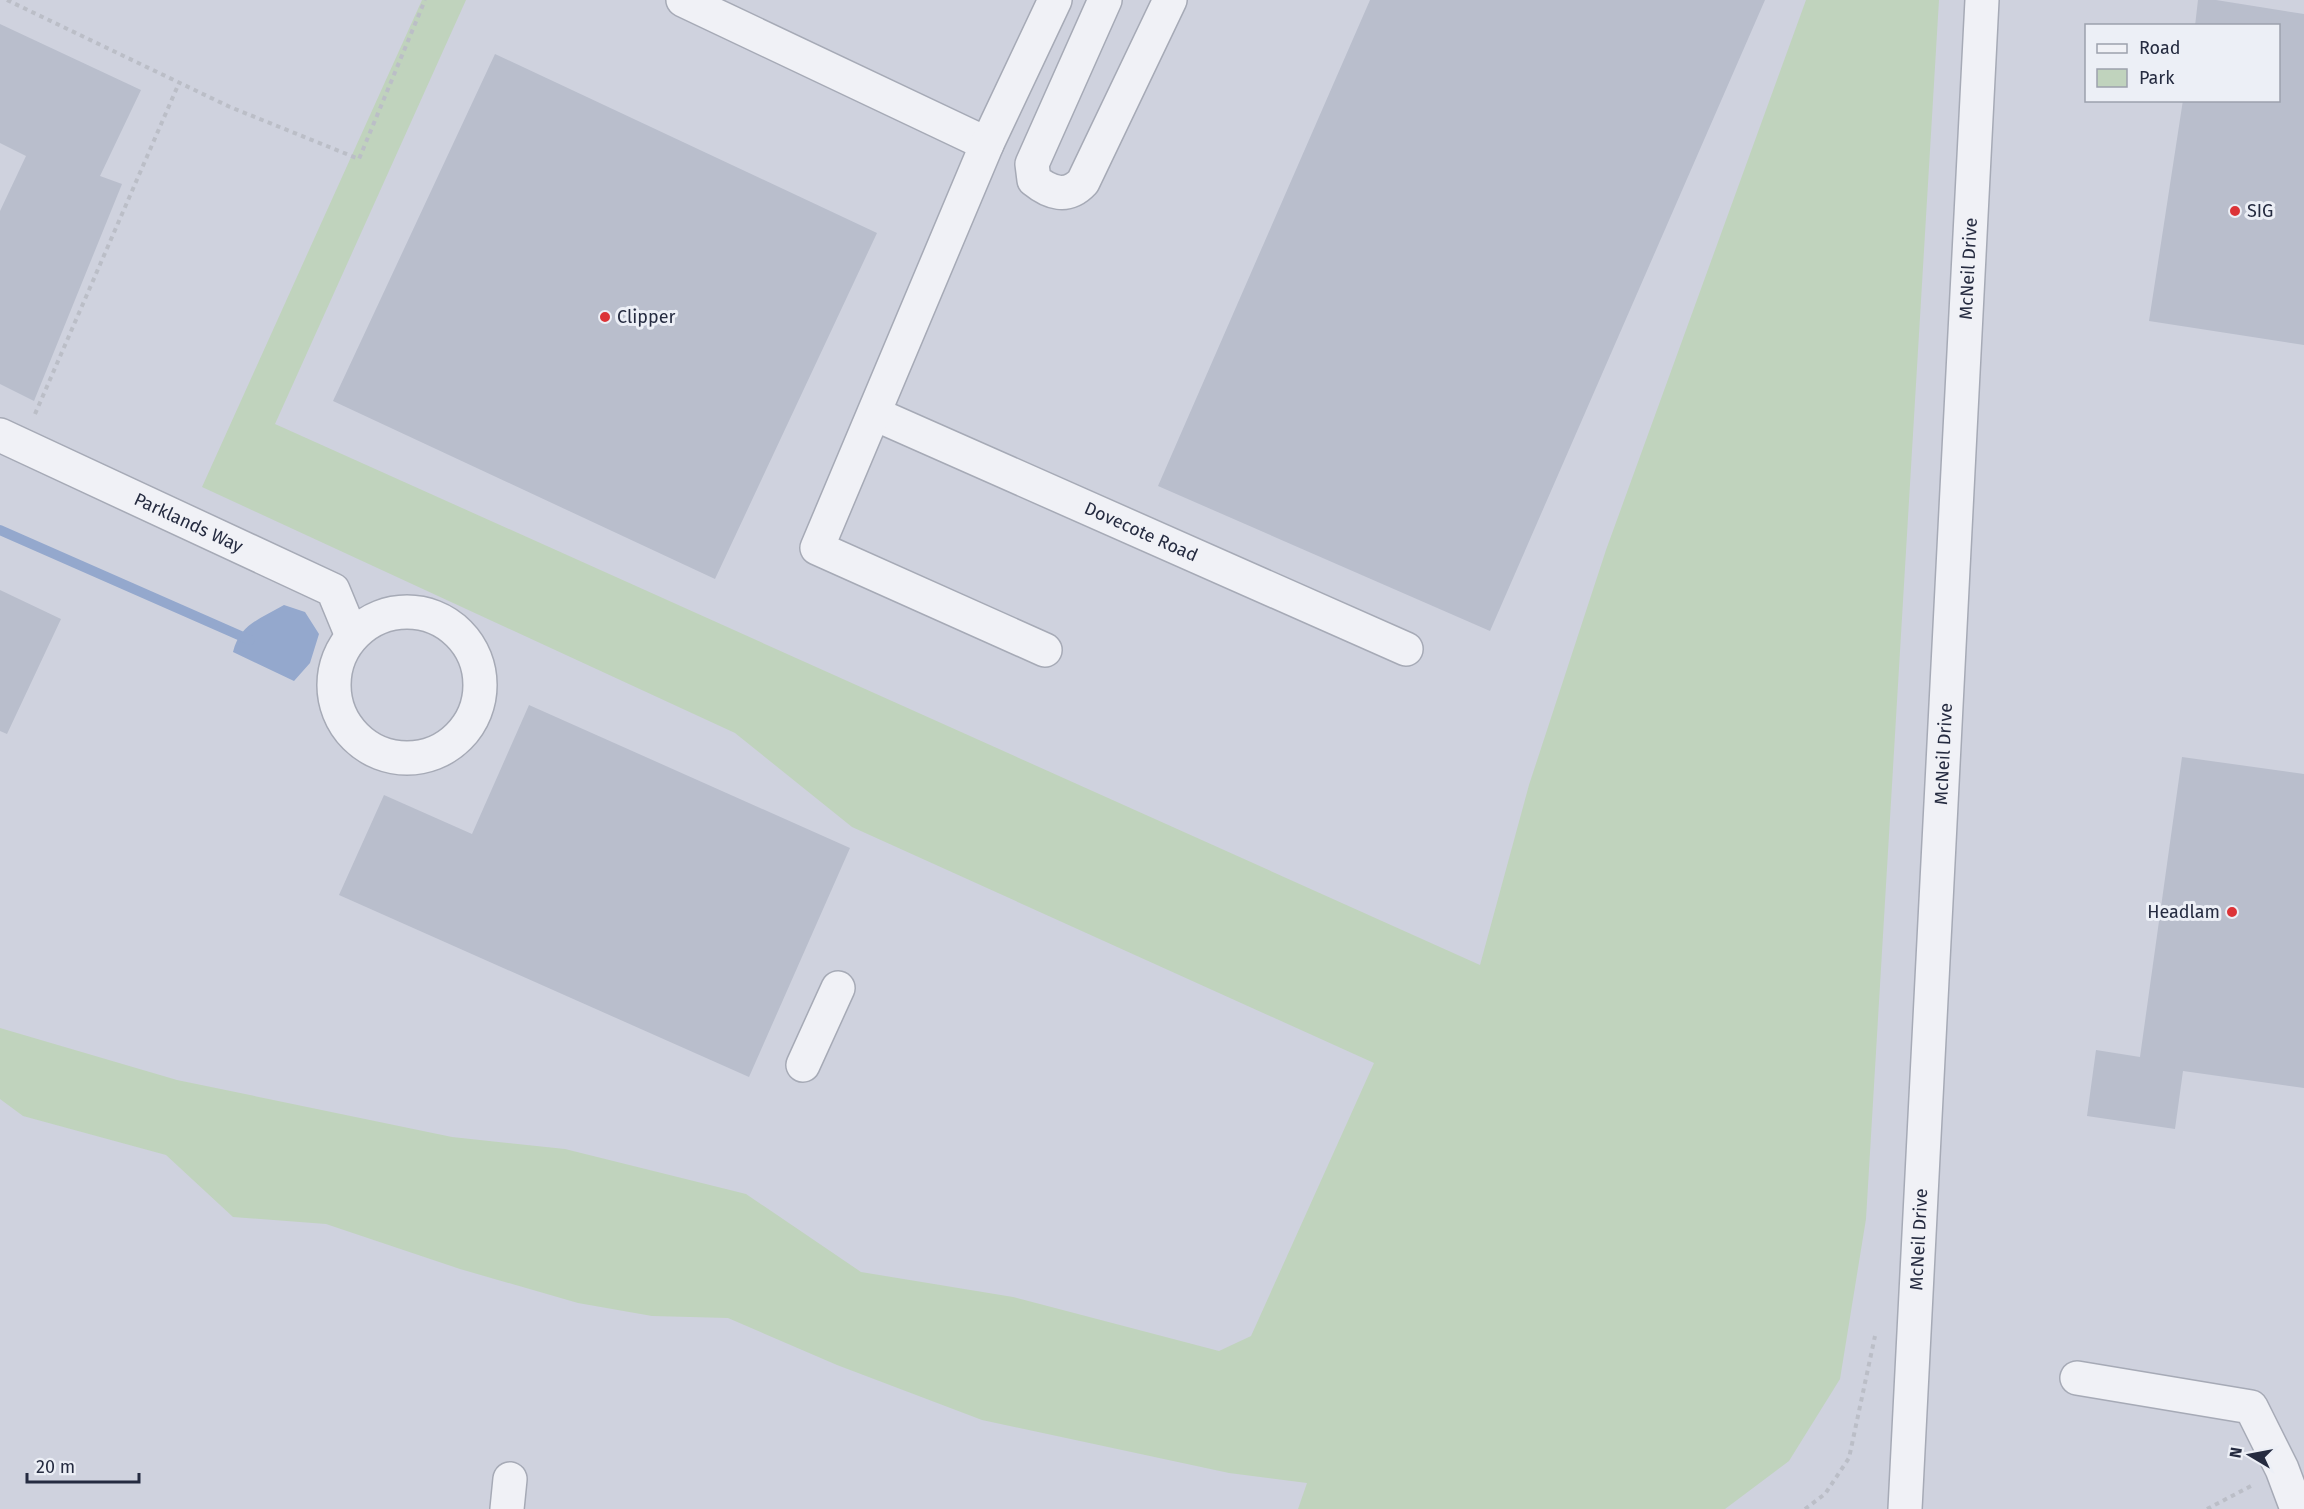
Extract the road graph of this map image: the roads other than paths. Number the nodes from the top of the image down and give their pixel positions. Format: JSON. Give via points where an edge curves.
{"nodes":[{"id":1,"x":684,"y":0,"type":"edge"},
{"id":2,"x":1055,"y":0,"type":"edge"},
{"id":3,"x":1106,"y":0,"type":"edge"},
{"id":4,"x":1170,"y":0,"type":"edge"},
{"id":5,"x":1982,"y":0,"type":"edge"},
{"id":6,"x":987,"y":144,"type":"junction"},
{"id":7,"x":875,"y":414,"type":"junction"},
{"id":8,"x":0,"y":435,"type":"edge"},
{"id":9,"x":352,"y":636,"type":"junction"},
{"id":10,"x":1406,"y":649,"type":"dead end"},
{"id":11,"x":1045,"y":650,"type":"dead end"},
{"id":12,"x":838,"y":988,"type":"dead end"},
{"id":13,"x":803,"y":1065,"type":"dead end"},
{"id":14,"x":2078,"y":1378,"type":"dead end"},
{"id":15,"x":1905,"y":1509,"type":"edge"},
{"id":16,"x":2297,"y":1509,"type":"edge"}],
"edges":[{"from":1,"to":6,"type":"street"},
{"from":2,"to":6,"type":"street"},
{"from":3,"to":4,"type":"street","via":[[1032,164],[1034,180],[1045,189],[1062,194],[1074,191],[1083,182]]},
{"from":5,"to":15,"type":"street","name":"McNeil Drive"},
{"from":6,"to":7,"type":"street"},
{"from":7,"to":10,"type":"street","name":"Dovecote Road"},
{"from":7,"to":11,"type":"street","via":[[817,548]]},
{"from":8,"to":9,"type":"street","name":"Parklands Way","via":[[333,590]]},
{"from":9,"to":9,"type":"street","via":[[372,620],[397,612],[434,616],[456,629],[472,649],[481,674],[480,700],[465,732],[445,749],[421,759],[392,758],[368,749],[349,732],[333,695],[335,669]]},
{"from":12,"to":13,"type":"street"},
{"from":14,"to":16,"type":"street","via":[[2251,1407]]}]}
